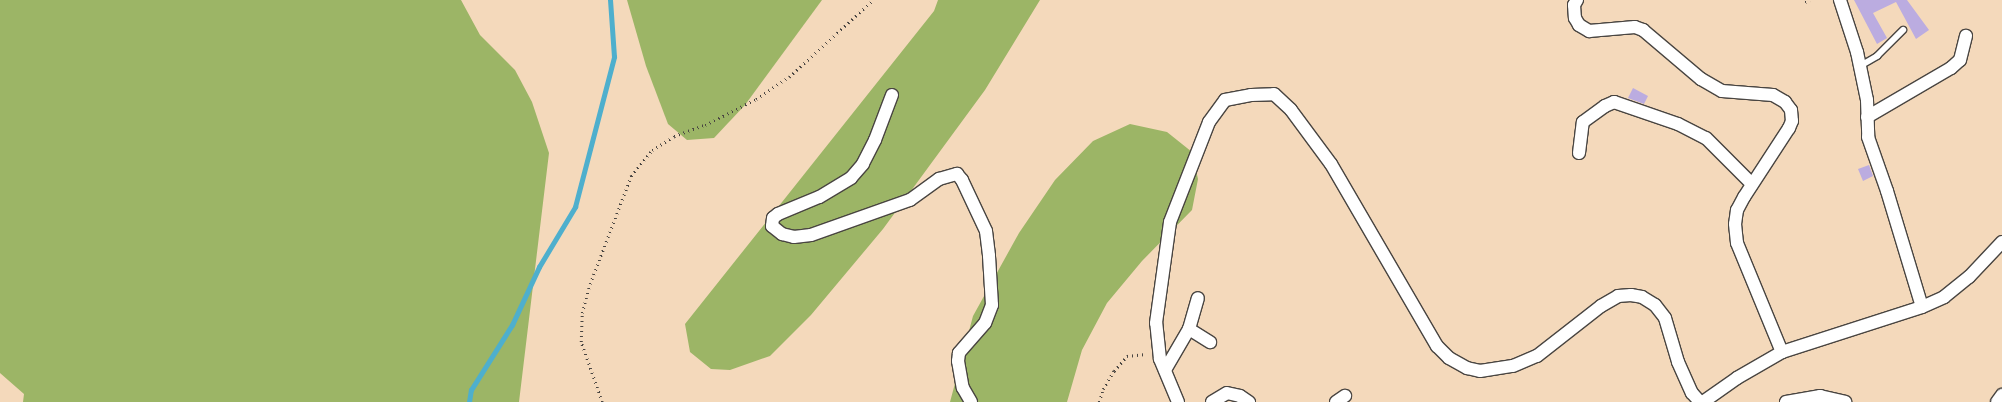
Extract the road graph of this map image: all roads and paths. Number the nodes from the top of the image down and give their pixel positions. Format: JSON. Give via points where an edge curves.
{"nodes":[{"id":1,"x":873,"y":0,"type":"edge"},
{"id":2,"x":1577,"y":0,"type":"edge"},
{"id":3,"x":1810,"y":0,"type":"edge"},
{"id":4,"x":1840,"y":0,"type":"edge"},
{"id":5,"x":1805,"y":2,"type":"dead end"},
{"id":6,"x":1903,"y":30,"type":"dead end"},
{"id":7,"x":1966,"y":36,"type":"dead end"},
{"id":8,"x":1860,"y":66,"type":"junction"},
{"id":9,"x":892,"y":96,"type":"dead end"},
{"id":10,"x":1867,"y":117,"type":"junction"},
{"id":11,"x":1579,"y":154,"type":"dead end"},
{"id":12,"x":1752,"y":184,"type":"junction"},
{"id":13,"x":2002,"y":242,"type":"edge"},
{"id":14,"x":1198,"y":298,"type":"dead end"},
{"id":15,"x":1922,"y":307,"type":"junction"},
{"id":16,"x":1188,"y":329,"type":"junction"},
{"id":17,"x":1210,"y":342,"type":"dead end"},
{"id":18,"x":1159,"y":352,"type":"junction"},
{"id":19,"x":1782,"y":352,"type":"junction"},
{"id":20,"x":1164,"y":370,"type":"junction"},
{"id":21,"x":2002,"y":395,"type":"edge"},
{"id":22,"x":602,"y":402,"type":"edge"},
{"id":23,"x":971,"y":402,"type":"edge"},
{"id":24,"x":1099,"y":402,"type":"edge"},
{"id":25,"x":1178,"y":402,"type":"edge"},
{"id":26,"x":1212,"y":402,"type":"edge"},
{"id":27,"x":1249,"y":402,"type":"edge"},
{"id":28,"x":1702,"y":402,"type":"edge"},
{"id":29,"x":1786,"y":402,"type":"edge"},
{"id":30,"x":1845,"y":402,"type":"edge"},
{"id":31,"x":1997,"y":402,"type":"edge"}],
"edges":[{"from":1,"to":22,"type":"path","via":[[789,76],[756,99],[705,125],[674,136],[652,150],[630,176],[582,313],[581,342]]},
{"from":2,"to":12,"type":"street","via":[[1574,4],[1575,18],[1578,25],[1589,31],[1635,27],[1644,30],[1701,79],[1722,91],[1773,95],[1785,102],[1791,110],[1792,121]]},
{"from":3,"to":5,"type":"path"},
{"from":4,"to":8,"type":"street"},
{"from":6,"to":8,"type":"lane","via":[[1878,56]]},
{"from":7,"to":10,"type":"street","via":[[1960,60],[1951,68]]},
{"from":8,"to":10,"type":"street"},
{"from":9,"to":23,"type":"street","via":[[875,140],[852,178],[819,198],[778,214],[773,218],[772,226],[782,234],[794,237],[811,235],[910,200],[939,179],[956,174],[962,180],[986,231],[989,256],[992,305],[985,323],[960,353],[958,361],[963,388]]},
{"from":10,"to":15,"type":"street","via":[[1870,144]]},
{"from":11,"to":12,"type":"street","via":[[1583,122],[1614,102],[1678,124],[1706,138]]},
{"from":12,"to":19,"type":"street","via":[[1737,210],[1737,244]]},
{"from":13,"to":15,"type":"street","via":[[1970,277],[1944,297]]},
{"from":14,"to":16,"type":"street"},
{"from":15,"to":19,"type":"street"},
{"from":16,"to":17,"type":"street"},
{"from":16,"to":20,"type":"street"},
{"from":18,"to":20,"type":"street"},
{"from":18,"to":24,"type":"path","via":[[1127,356],[1110,377]]},
{"from":18,"to":28,"type":"street","via":[[1156,323],[1170,222],[1209,122],[1225,100],[1274,94],[1291,110],[1331,164],[1437,346],[1449,358],[1480,371],[1513,366],[1537,356],[1618,296],[1631,295],[1642,297],[1665,318],[1678,362],[1692,393]]},
{"from":19,"to":28,"type":"street"},
{"from":20,"to":25,"type":"street"},
{"from":21,"to":31,"type":"street"},
{"from":26,"to":27,"type":"street","via":[[1227,393]]},
{"from":29,"to":30,"type":"street","via":[[1820,396]]}]}
